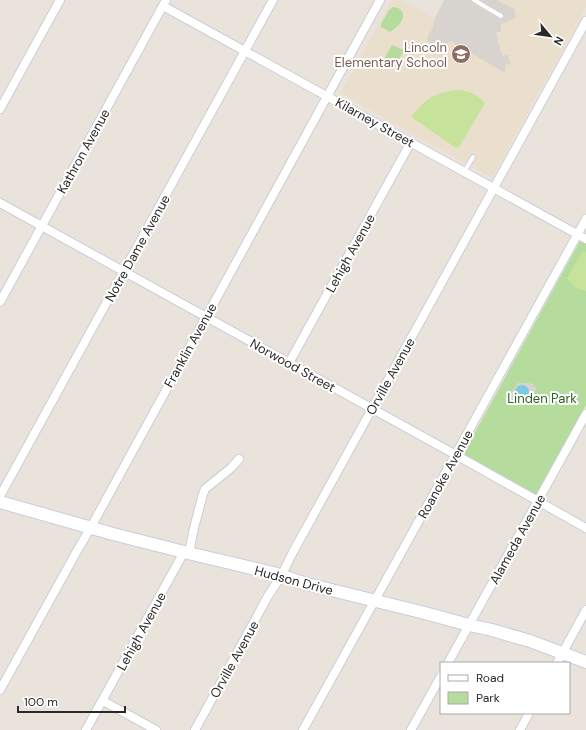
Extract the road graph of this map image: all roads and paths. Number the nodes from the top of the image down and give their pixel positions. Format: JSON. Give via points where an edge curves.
{"nodes":[{"id":1,"x":60,"y":0,"type":"edge"},
{"id":2,"x":273,"y":0,"type":"edge"},
{"id":3,"x":380,"y":0,"type":"edge"},
{"id":4,"x":474,"y":0,"type":"edge"},
{"id":5,"x":165,"y":3,"type":"edge"},
{"id":6,"x":501,"y":16,"type":"dead end"},
{"id":7,"x":586,"y":21,"type":"edge"},
{"id":8,"x":245,"y":51,"type":"junction"},
{"id":9,"x":327,"y":96,"type":"junction"},
{"id":10,"x":0,"y":109,"type":"edge"},
{"id":11,"x":411,"y":142,"type":"junction"},
{"id":12,"x":473,"y":157,"type":"dead end"},
{"id":13,"x":464,"y":172,"type":"junction"},
{"id":14,"x":493,"y":188,"type":"junction"},
{"id":15,"x":0,"y":203,"type":"edge"},
{"id":16,"x":586,"y":219,"type":"edge"},
{"id":17,"x":42,"y":226,"type":"junction"},
{"id":18,"x":577,"y":234,"type":"junction"},
{"id":19,"x":586,"y":239,"type":"edge"},
{"id":20,"x":123,"y":272,"type":"junction"},
{"id":21,"x":0,"y":302,"type":"edge"},
{"id":22,"x":206,"y":317,"type":"junction"},
{"id":23,"x":289,"y":363,"type":"junction"},
{"id":24,"x":372,"y":409,"type":"junction"},
{"id":25,"x":586,"y":414,"type":"edge"},
{"id":26,"x":456,"y":455,"type":"junction"},
{"id":27,"x":239,"y":459,"type":"dead end"},
{"id":28,"x":0,"y":496,"type":"edge"},
{"id":29,"x":538,"y":501,"type":"junction"},
{"id":30,"x":0,"y":502,"type":"edge"},
{"id":31,"x":91,"y":527,"type":"junction"},
{"id":32,"x":586,"y":528,"type":"edge"},
{"id":33,"x":186,"y":553,"type":"junction"},
{"id":34,"x":281,"y":576,"type":"junction"},
{"id":35,"x":375,"y":601,"type":"junction"},
{"id":36,"x":586,"y":610,"type":"edge"},
{"id":37,"x":469,"y":625,"type":"junction"},
{"id":38,"x":560,"y":658,"type":"edge"},
{"id":39,"x":449,"y":662,"type":"edge"},
{"id":40,"x":586,"y":662,"type":"edge"},
{"id":41,"x":440,"y":678,"type":"edge"},
{"id":42,"x":0,"y":690,"type":"edge"},
{"id":43,"x":103,"y":701,"type":"junction"},
{"id":44,"x":528,"y":714,"type":"edge"},
{"id":45,"x":86,"y":730,"type":"edge"},
{"id":46,"x":156,"y":730,"type":"edge"},
{"id":47,"x":195,"y":730,"type":"edge"},
{"id":48,"x":303,"y":730,"type":"edge"},
{"id":49,"x":411,"y":730,"type":"edge"},
{"id":50,"x":520,"y":730,"type":"edge"}],
"edges":[{"from":1,"to":10,"type":"street"},
{"from":2,"to":8,"type":"street","name":"Notre Dame Avenue"},
{"from":3,"to":9,"type":"street","name":"Franklin Avenue"},
{"from":4,"to":6,"type":"lane"},
{"from":5,"to":8,"type":"street","name":"Kilarney Street"},
{"from":5,"to":17,"type":"street","name":"Kathron Avenue"},
{"from":7,"to":14,"type":"street","name":"Orville Avenue"},
{"from":8,"to":9,"type":"street","name":"Kilarney Street"},
{"from":8,"to":20,"type":"street","name":"Notre Dame Avenue"},
{"from":9,"to":11,"type":"street","name":"Kilarney Street"},
{"from":9,"to":22,"type":"street","name":"Franklin Avenue"},
{"from":11,"to":13,"type":"street","name":"Kilarney Street"},
{"from":11,"to":23,"type":"street","name":"Lehigh Avenue"},
{"from":12,"to":13,"type":"lane"},
{"from":13,"to":14,"type":"street","name":"Kilarney Street"},
{"from":14,"to":18,"type":"street","name":"Kilarney Street"},
{"from":14,"to":24,"type":"street","name":"Orville Avenue"},
{"from":15,"to":17,"type":"street","name":"Norwood Street"},
{"from":16,"to":18,"type":"street","name":"Roanoke Avenue"},
{"from":17,"to":20,"type":"street","name":"Norwood Street"},
{"from":17,"to":21,"type":"street","name":"Kathron Avenue"},
{"from":18,"to":19,"type":"street","name":"Kilarney Street"},
{"from":18,"to":26,"type":"street","name":"Roanoke Avenue"},
{"from":20,"to":22,"type":"street","name":"Norwood Street"},
{"from":20,"to":28,"type":"street","name":"Notre Dame Avenue"},
{"from":22,"to":23,"type":"street","name":"Norwood Street"},
{"from":22,"to":31,"type":"street","name":"Franklin Avenue"},
{"from":23,"to":24,"type":"street","name":"Norwood Street"},
{"from":24,"to":26,"type":"street","name":"Norwood Street"},
{"from":24,"to":34,"type":"street","name":"Orville Avenue"},
{"from":25,"to":29,"type":"street","name":"Alameda Avenue"},
{"from":26,"to":29,"type":"street","name":"Norwood Street"},
{"from":26,"to":35,"type":"street","name":"Roanoke Avenue"},
{"from":27,"to":33,"type":"street","name":"Lehigh Avenue","via":[[205,490]]},
{"from":29,"to":32,"type":"street","name":"Norwood Street"},
{"from":29,"to":37,"type":"street","name":"Alameda Avenue"},
{"from":30,"to":31,"type":"street","name":"Hudson Drive"},
{"from":31,"to":33,"type":"street","name":"Hudson Drive"},
{"from":31,"to":42,"type":"street","name":"Franklin Avenue"},
{"from":33,"to":34,"type":"street","name":"Hudson Drive"},
{"from":33,"to":43,"type":"street","name":"Lehigh Avenue"},
{"from":34,"to":35,"type":"street","name":"Hudson Drive"},
{"from":34,"to":47,"type":"street","name":"Orville Avenue"},
{"from":35,"to":37,"type":"street","name":"Hudson Drive"},
{"from":35,"to":48,"type":"street","name":"Roanoke Avenue"},
{"from":36,"to":38,"type":"street"},
{"from":37,"to":38,"type":"street","name":"Hudson Drive","via":[[530,642]]},
{"from":37,"to":39,"type":"street","name":"Alameda Avenue"},
{"from":38,"to":40,"type":"street","name":"Hudson Drive"},
{"from":41,"to":49,"type":"street"},
{"from":43,"to":45,"type":"street","name":"Lehigh Avenue"},
{"from":43,"to":46,"type":"street"},
{"from":44,"to":50,"type":"street"}]}
